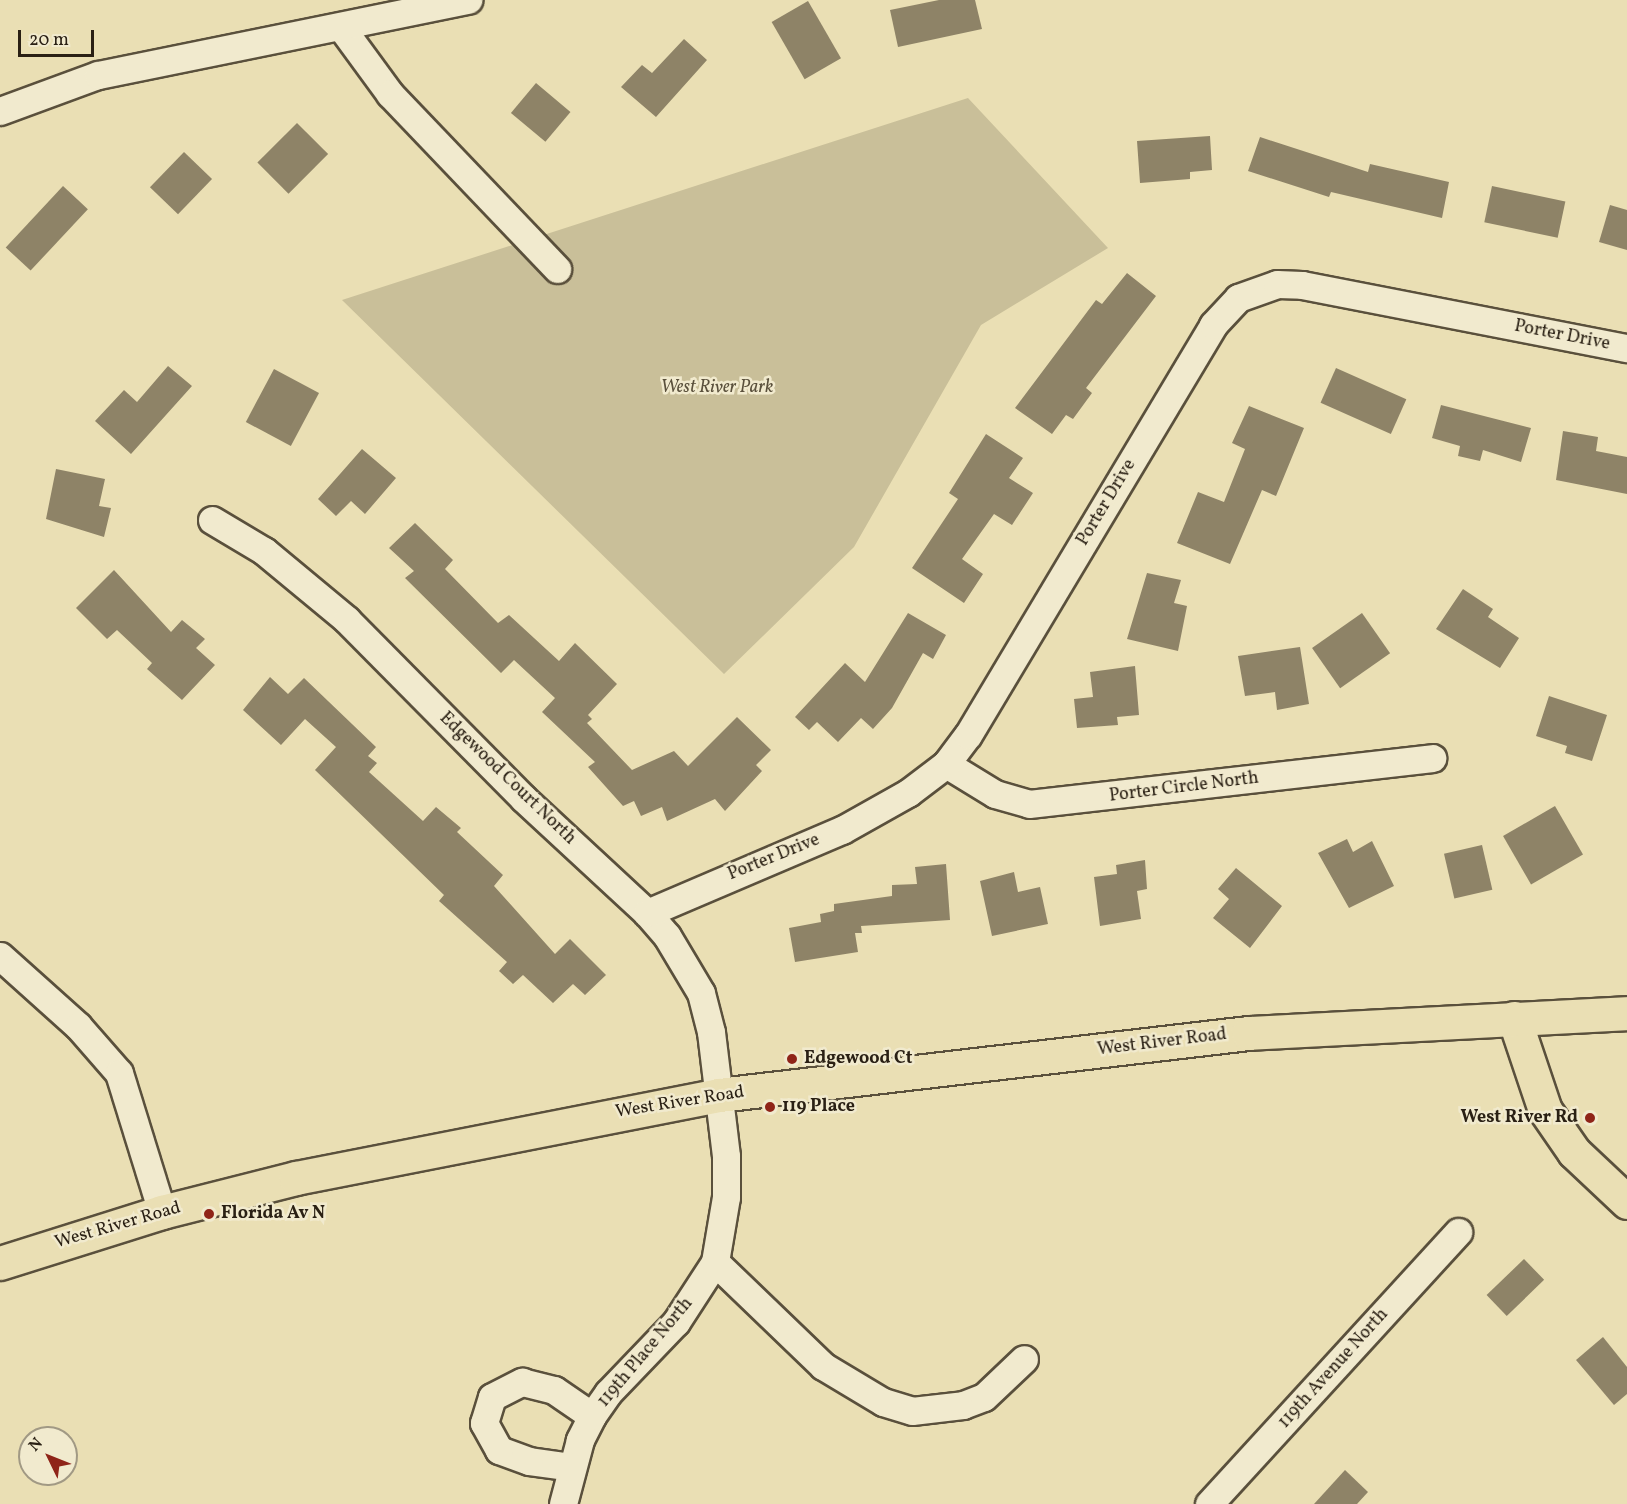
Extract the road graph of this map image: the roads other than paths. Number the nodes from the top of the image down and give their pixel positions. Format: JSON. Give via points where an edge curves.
{"nodes":[{"id":1,"x":468,"y":0,"type":"edge"},
{"id":2,"x":341,"y":27,"type":"junction"},
{"id":3,"x":0,"y":111,"type":"edge"},
{"id":4,"x":557,"y":269,"type":"dead end"},
{"id":5,"x":1627,"y":348,"type":"edge"},
{"id":6,"x":212,"y":520,"type":"dead end"},
{"id":7,"x":1432,"y":758,"type":"dead end"},
{"id":8,"x":946,"y":764,"type":"junction"},
{"id":9,"x":647,"y":913,"type":"junction"},
{"id":10,"x":0,"y":956,"type":"edge"},
{"id":11,"x":1627,"y":1013,"type":"edge"},
{"id":12,"x":1514,"y":1018,"type":"junction"},
{"id":13,"x":719,"y":1095,"type":"junction"},
{"id":14,"x":1627,"y":1202,"type":"edge"},
{"id":15,"x":162,"y":1212,"type":"junction"},
{"id":16,"x":1458,"y":1232,"type":"dead end"},
{"id":17,"x":715,"y":1262,"type":"junction"},
{"id":18,"x":0,"y":1263,"type":"edge"},
{"id":19,"x":1024,"y":1359,"type":"dead end"},
{"id":20,"x":592,"y":1416,"type":"junction"},
{"id":21,"x":572,"y":1467,"type":"junction"},
{"id":22,"x":563,"y":1504,"type":"edge"},
{"id":23,"x":1209,"y":1504,"type":"edge"}],
"edges":[{"from":1,"to":2,"type":"street"},
{"from":2,"to":3,"type":"street","via":[[98,75]]},
{"from":2,"to":4,"type":"street","via":[[390,94]]},
{"from":5,"to":8,"type":"street","name":"Porter Drive","via":[[1302,285],[1277,284],[1238,298],[1213,325],[968,735]]},
{"from":6,"to":9,"type":"street","name":"Edgewood Court North","via":[[264,551],[347,620],[523,798]]},
{"from":7,"to":8,"type":"street","name":"Porter Circle North","via":[[1029,804],[995,794]]},
{"from":8,"to":9,"type":"street","name":"Porter Drive","via":[[908,793],[842,830]]},
{"from":9,"to":13,"type":"street","name":"Edgewood Court North","via":[[668,936],[701,993]]},
{"from":10,"to":15,"type":"street","via":[[78,1026],[119,1073]]},
{"from":11,"to":12,"type":"main road","name":"West River Road"},
{"from":12,"to":13,"type":"main road","name":"West River Road","via":[[1206,1036]]},
{"from":12,"to":14,"type":"main road","via":[[1545,1110],[1574,1152]]},
{"from":13,"to":15,"type":"main road","name":"West River Road","via":[[395,1155]]},
{"from":13,"to":17,"type":"street","name":"119th Place North","via":[[726,1197]]},
{"from":15,"to":18,"type":"main road","name":"West River Road"},
{"from":16,"to":23,"type":"street","name":"119th Avenue North"},
{"from":17,"to":19,"type":"street","via":[[823,1366],[893,1405],[912,1411],[963,1405],[984,1397]]},
{"from":17,"to":20,"type":"street","name":"119th Place North","via":[[676,1322],[608,1393]]},
{"from":20,"to":21,"type":"street","name":"119th Place North"},
{"from":20,"to":21,"type":"street","via":[[554,1390],[522,1382],[492,1397],[484,1423],[498,1450],[529,1461]]},
{"from":21,"to":22,"type":"street","name":"119th Place North"}]}
